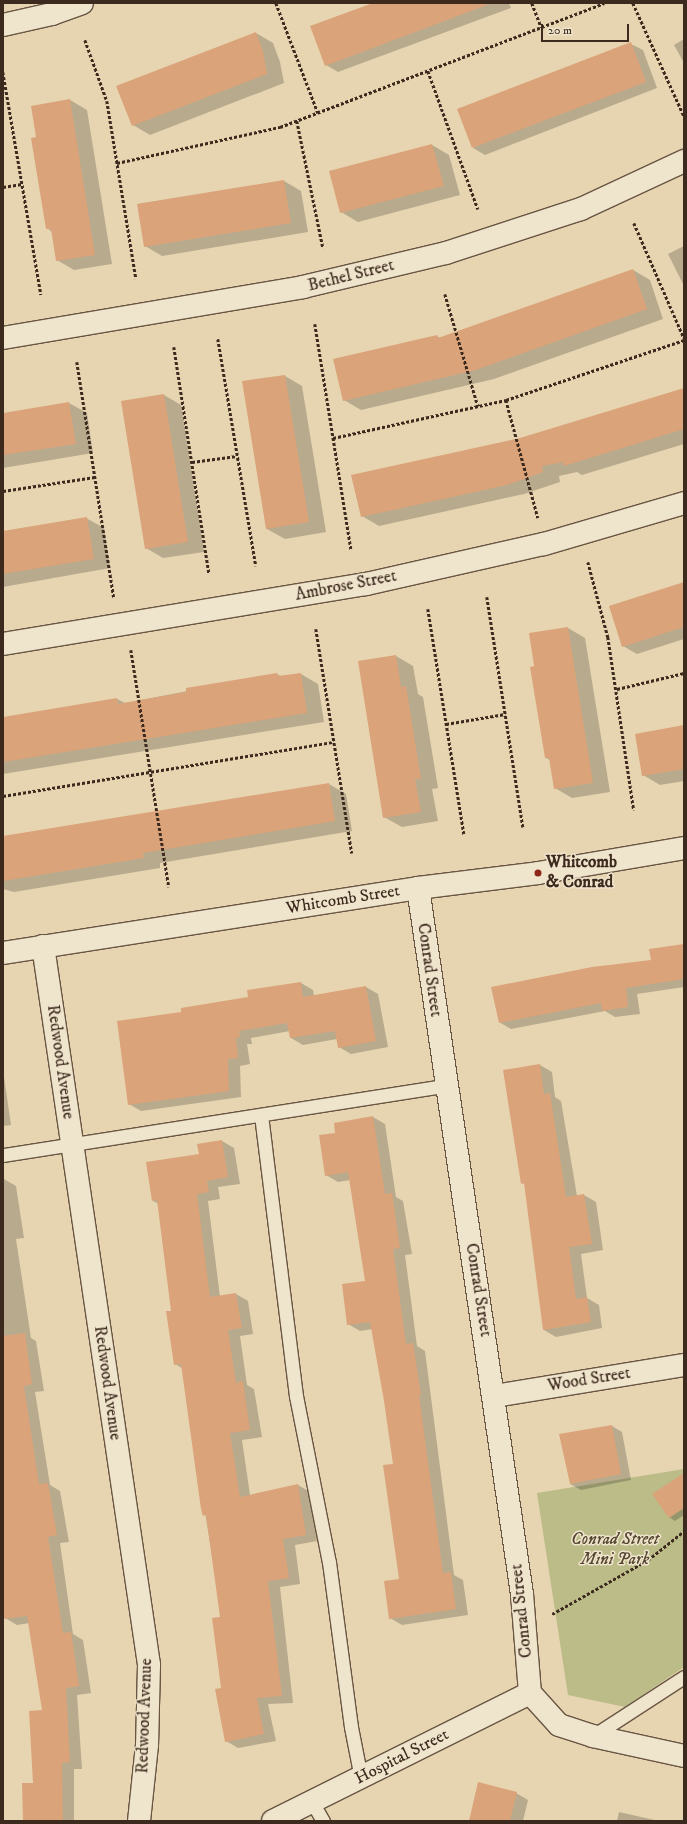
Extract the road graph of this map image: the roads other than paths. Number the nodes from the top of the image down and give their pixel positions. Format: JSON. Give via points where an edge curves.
{"nodes":[{"id":1,"x":82,"y":3,"type":"edge"},
{"id":2,"x":3,"y":25,"type":"edge"},
{"id":3,"x":684,"y":161,"type":"edge"},
{"id":4,"x":3,"y":338,"type":"edge"},
{"id":5,"x":684,"y":503,"type":"edge"},
{"id":6,"x":3,"y":644,"type":"edge"},
{"id":7,"x":684,"y":848,"type":"edge"},
{"id":8,"x":418,"y":888,"type":"junction"},
{"id":9,"x":43,"y":946,"type":"junction"},
{"id":10,"x":3,"y":953,"type":"edge"},
{"id":11,"x":446,"y":1086,"type":"junction"},
{"id":12,"x":261,"y":1115,"type":"junction"},
{"id":13,"x":72,"y":1144,"type":"junction"},
{"id":14,"x":3,"y":1155,"type":"edge"},
{"id":15,"x":684,"y":1365,"type":"edge"},
{"id":16,"x":494,"y":1396,"type":"junction"},
{"id":17,"x":684,"y":1677,"type":"edge"},
{"id":18,"x":530,"y":1693,"type":"junction"},
{"id":19,"x":592,"y":1736,"type":"junction"},
{"id":20,"x":684,"y":1756,"type":"edge"},
{"id":21,"x":361,"y":1778,"type":"junction"},
{"id":22,"x":312,"y":1802,"type":"junction"},
{"id":23,"x":139,"y":1821,"type":"edge"},
{"id":24,"x":274,"y":1821,"type":"edge"},
{"id":25,"x":323,"y":1821,"type":"edge"}],
"edges":[{"from":1,"to":2,"type":"street","via":[[52,14]]},
{"from":3,"to":4,"type":"street","name":"Bethel Street","via":[[581,209],[446,253],[304,287]]},
{"from":5,"to":6,"type":"street","name":"Ambrose Street","via":[[544,544],[366,584]]},
{"from":7,"to":8,"type":"street","name":"Whitcomb Street","via":[[538,873]]},
{"from":8,"to":9,"type":"street","name":"Whitcomb Street"},
{"from":8,"to":11,"type":"street","name":"Conrad Street"},
{"from":9,"to":10,"type":"street","name":"Whitcomb Street"},
{"from":9,"to":13,"type":"street","name":"Redwood Avenue"},
{"from":11,"to":12,"type":"lane"},
{"from":11,"to":16,"type":"street","name":"Conrad Street"},
{"from":12,"to":13,"type":"lane"},
{"from":12,"to":21,"type":"lane","via":[[296,1396],[329,1562],[351,1727]]},
{"from":13,"to":14,"type":"lane"},
{"from":13,"to":23,"type":"street","name":"Redwood Avenue","via":[[149,1665],[147,1745]]},
{"from":15,"to":16,"type":"street","name":"Wood Street"},
{"from":16,"to":18,"type":"street","name":"Conrad Street","via":[[522,1594]]},
{"from":17,"to":19,"type":"lane"},
{"from":18,"to":19,"type":"street","via":[[559,1725]]},
{"from":18,"to":21,"type":"street","name":"Hospital Street"},
{"from":19,"to":20,"type":"street"},
{"from":21,"to":22,"type":"street","name":"Hospital Street"},
{"from":22,"to":24,"type":"street","name":"Hospital Street"},
{"from":22,"to":25,"type":"lane"}]}
